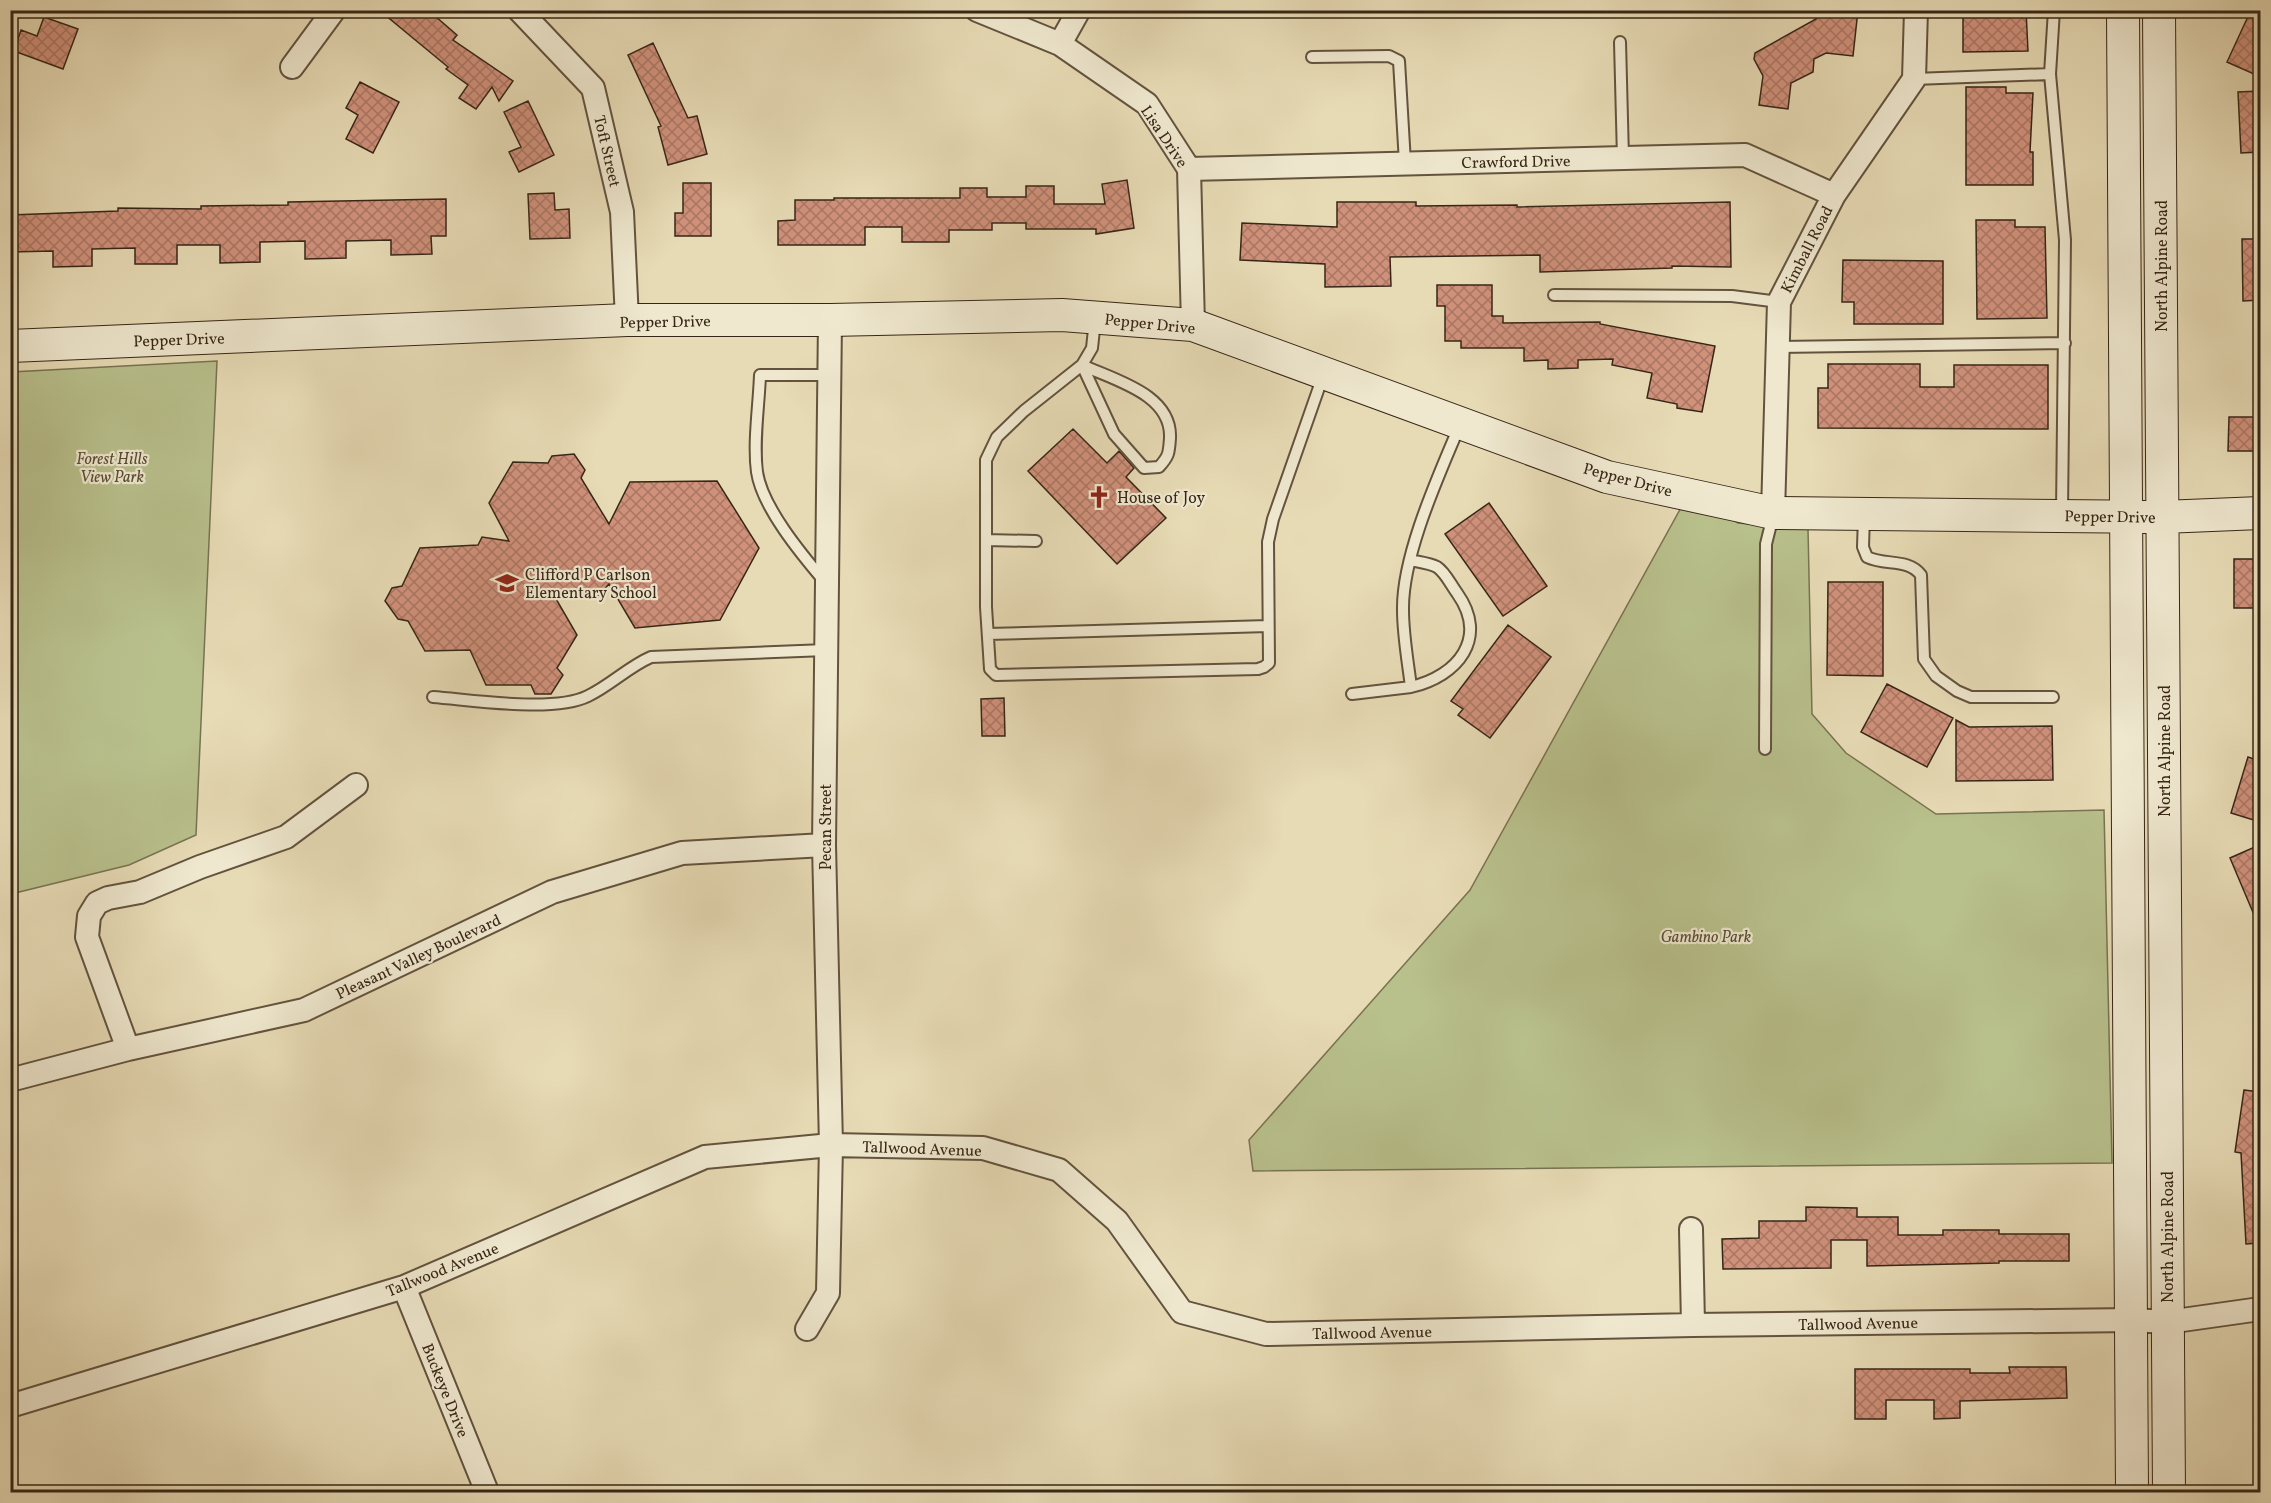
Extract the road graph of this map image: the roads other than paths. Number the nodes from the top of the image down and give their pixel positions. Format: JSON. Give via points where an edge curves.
{"nodes":[{"id":1,"x":334,"y":10,"type":"edge"},
{"id":2,"x":519,"y":10,"type":"edge"},
{"id":3,"x":977,"y":10,"type":"edge"},
{"id":4,"x":1079,"y":10,"type":"edge"},
{"id":5,"x":1916,"y":10,"type":"edge"},
{"id":6,"x":2054,"y":10,"type":"edge"},
{"id":7,"x":2123,"y":10,"type":"edge"},
{"id":8,"x":2160,"y":10,"type":"edge"},
{"id":9,"x":1620,"y":42,"type":"dead end"},
{"id":10,"x":1060,"y":44,"type":"junction"},
{"id":11,"x":1312,"y":57,"type":"dead end"},
{"id":12,"x":292,"y":68,"type":"dead end"},
{"id":13,"x":2050,"y":74,"type":"junction"},
{"id":14,"x":1914,"y":79,"type":"junction"},
{"id":15,"x":1623,"y":158,"type":"junction"},
{"id":16,"x":1405,"y":164,"type":"junction"},
{"id":17,"x":1189,"y":169,"type":"junction"},
{"id":18,"x":1834,"y":195,"type":"junction"},
{"id":19,"x":1554,"y":295,"type":"dead end"},
{"id":20,"x":1779,"y":302,"type":"junction"},
{"id":21,"x":1096,"y":317,"type":"junction"},
{"id":22,"x":627,"y":320,"type":"junction"},
{"id":23,"x":830,"y":320,"type":"junction"},
{"id":24,"x":1193,"y":325,"type":"junction"},
{"id":25,"x":2065,"y":343,"type":"junction"},
{"id":26,"x":10,"y":346,"type":"edge"},
{"id":27,"x":1777,"y":347,"type":"junction"},
{"id":28,"x":1082,"y":365,"type":"junction"},
{"id":29,"x":1324,"y":373,"type":"junction"},
{"id":30,"x":829,"y":375,"type":"junction"},
{"id":31,"x":1461,"y":423,"type":"junction"},
{"id":32,"x":1773,"y":513,"type":"junction"},
{"id":33,"x":1864,"y":513,"type":"junction"},
{"id":34,"x":2260,"y":513,"type":"edge"},
{"id":35,"x":2062,"y":516,"type":"junction"},
{"id":36,"x":2126,"y":517,"type":"junction"},
{"id":37,"x":2163,"y":517,"type":"junction"},
{"id":38,"x":986,"y":540,"type":"junction"},
{"id":39,"x":1036,"y":541,"type":"dead end"},
{"id":40,"x":1410,"y":560,"type":"junction"},
{"id":41,"x":827,"y":585,"type":"junction"},
{"id":42,"x":1268,"y":626,"type":"junction"},
{"id":43,"x":988,"y":634,"type":"junction"},
{"id":44,"x":826,"y":650,"type":"junction"},
{"id":45,"x":1411,"y":687,"type":"junction"},
{"id":46,"x":1352,"y":694,"type":"dead end"},
{"id":47,"x":433,"y":697,"type":"dead end"},
{"id":48,"x":2053,"y":697,"type":"dead end"},
{"id":49,"x":1765,"y":749,"type":"dead end"},
{"id":50,"x":356,"y":785,"type":"dead end"},
{"id":51,"x":824,"y":845,"type":"junction"},
{"id":52,"x":128,"y":1049,"type":"junction"},
{"id":53,"x":10,"y":1080,"type":"edge"},
{"id":54,"x":831,"y":1145,"type":"junction"},
{"id":55,"x":1691,"y":1229,"type":"dead end"},
{"id":56,"x":404,"y":1287,"type":"junction"},
{"id":57,"x":2260,"y":1309,"type":"edge"},
{"id":58,"x":2130,"y":1320,"type":"junction"},
{"id":59,"x":2168,"y":1322,"type":"junction"},
{"id":60,"x":1693,"y":1325,"type":"junction"},
{"id":61,"x":807,"y":1329,"type":"dead end"},
{"id":62,"x":10,"y":1406,"type":"edge"},
{"id":63,"x":487,"y":1492,"type":"edge"},
{"id":64,"x":2132,"y":1492,"type":"edge"},
{"id":65,"x":2169,"y":1492,"type":"edge"}],
"edges":[{"from":1,"to":12,"type":"street"},
{"from":2,"to":22,"type":"street","name":"Toft Street","via":[[593,88],[622,212]]},
{"from":3,"to":10,"type":"street","name":"Lisa Drive"},
{"from":4,"to":10,"type":"street"},
{"from":5,"to":14,"type":"street"},
{"from":6,"to":13,"type":"lane"},
{"from":7,"to":36,"type":"main road"},
{"from":8,"to":37,"type":"main road","name":"North Alpine Road"},
{"from":9,"to":15,"type":"lane"},
{"from":10,"to":17,"type":"street","name":"Lisa Drive","via":[[1147,104]]},
{"from":11,"to":16,"type":"lane","via":[[1389,56],[1399,61]]},
{"from":13,"to":14,"type":"lane"},
{"from":13,"to":25,"type":"lane","via":[[2065,240]]},
{"from":14,"to":18,"type":"street","name":"Kimball Road"},
{"from":15,"to":16,"type":"street","name":"Crawford Drive"},
{"from":15,"to":18,"type":"street","name":"Crawford Drive","via":[[1745,155]]},
{"from":16,"to":17,"type":"street","name":"Crawford Drive"},
{"from":17,"to":24,"type":"street","name":"Lisa Drive"},
{"from":18,"to":20,"type":"street","name":"Kimball Road"},
{"from":19,"to":20,"type":"lane","via":[[1732,296]]},
{"from":20,"to":27,"type":"street","name":"Kimball Road"},
{"from":21,"to":23,"type":"main road","name":"Pepper Drive"},
{"from":21,"to":24,"type":"main road","name":"Pepper Drive"},
{"from":21,"to":28,"type":"lane","via":[[1092,348]]},
{"from":22,"to":23,"type":"main road","name":"Pepper Drive"},
{"from":22,"to":26,"type":"main road","name":"Pepper Drive"},
{"from":23,"to":30,"type":"street","name":"Pecan Street"},
{"from":24,"to":29,"type":"main road","name":"Pepper Drive"},
{"from":25,"to":27,"type":"lane"},
{"from":25,"to":35,"type":"lane"},
{"from":27,"to":32,"type":"street","name":"Kimball Road"},
{"from":28,"to":28,"type":"lane","via":[[1114,434],[1144,468],[1159,467],[1168,457],[1170,434],[1165,414],[1156,402]]},
{"from":28,"to":38,"type":"lane","via":[[1023,411],[991,447],[986,460]]},
{"from":29,"to":31,"type":"main road","name":"Pepper Drive"},
{"from":29,"to":42,"type":"lane","via":[[1273,519],[1268,542]]},
{"from":30,"to":41,"type":"street","name":"Pecan Street"},
{"from":30,"to":41,"type":"lane","via":[[760,375],[757,460],[767,501]]},
{"from":31,"to":32,"type":"main road","name":"Pepper Drive","via":[[1607,477]]},
{"from":31,"to":40,"type":"lane","via":[[1435,484]]},
{"from":32,"to":33,"type":"main road","name":"Pepper Drive"},
{"from":32,"to":49,"type":"lane","via":[[1766,544]]},
{"from":33,"to":35,"type":"main road","name":"Pepper Drive"},
{"from":33,"to":48,"type":"lane","via":[[1863,547],[1867,557],[1877,562],[1911,565],[1921,575],[1924,659],[1936,676],[1971,697]]},
{"from":34,"to":37,"type":"main road","name":"Pepper Drive"},
{"from":35,"to":36,"type":"main road","name":"Pepper Drive"},
{"from":36,"to":37,"type":"main road","name":"Pepper Drive"},
{"from":36,"to":58,"type":"main road"},
{"from":37,"to":59,"type":"main road","name":"North Alpine Road"},
{"from":38,"to":39,"type":"lane"},
{"from":38,"to":43,"type":"lane"},
{"from":40,"to":45,"type":"lane","via":[[1403,610]]},
{"from":40,"to":45,"type":"lane","via":[[1438,568],[1461,598],[1469,614],[1471,632],[1457,663],[1444,675]]},
{"from":41,"to":44,"type":"street","name":"Pecan Street"},
{"from":42,"to":43,"type":"lane"},
{"from":42,"to":43,"type":"lane","via":[[1269,663],[1258,669],[996,675],[990,669]]},
{"from":44,"to":47,"type":"lane","via":[[651,657],[588,696],[562,703]]},
{"from":44,"to":51,"type":"street","name":"Pecan Street"},
{"from":45,"to":46,"type":"lane"},
{"from":50,"to":52,"type":"street","via":[[285,837],[140,892],[97,903],[89,916],[87,936]]},
{"from":51,"to":52,"type":"street","name":"Pleasant Valley Boulevard","via":[[682,852],[552,892],[304,1010]]},
{"from":51,"to":54,"type":"street","name":"Pecan Street"},
{"from":52,"to":53,"type":"street","name":"Pleasant Valley Boulevard"},
{"from":54,"to":56,"type":"street","name":"Tallwood Avenue","via":[[705,1157]]},
{"from":54,"to":60,"type":"street","name":"Tallwood Avenue","via":[[983,1148],[1059,1170],[1117,1221],[1182,1312],[1266,1334]]},
{"from":54,"to":61,"type":"street","name":"Pecan Street","via":[[828,1293]]},
{"from":55,"to":60,"type":"street"},
{"from":56,"to":62,"type":"street","name":"Tallwood Avenue"},
{"from":56,"to":63,"type":"street","name":"Buckeye Drive"},
{"from":57,"to":59,"type":"street","name":"Tallwood Avenue"},
{"from":58,"to":59,"type":"street","name":"Tallwood Avenue"},
{"from":58,"to":60,"type":"street","name":"Tallwood Avenue"},
{"from":58,"to":64,"type":"main road"},
{"from":59,"to":65,"type":"main road","name":"North Alpine Road"}]}
